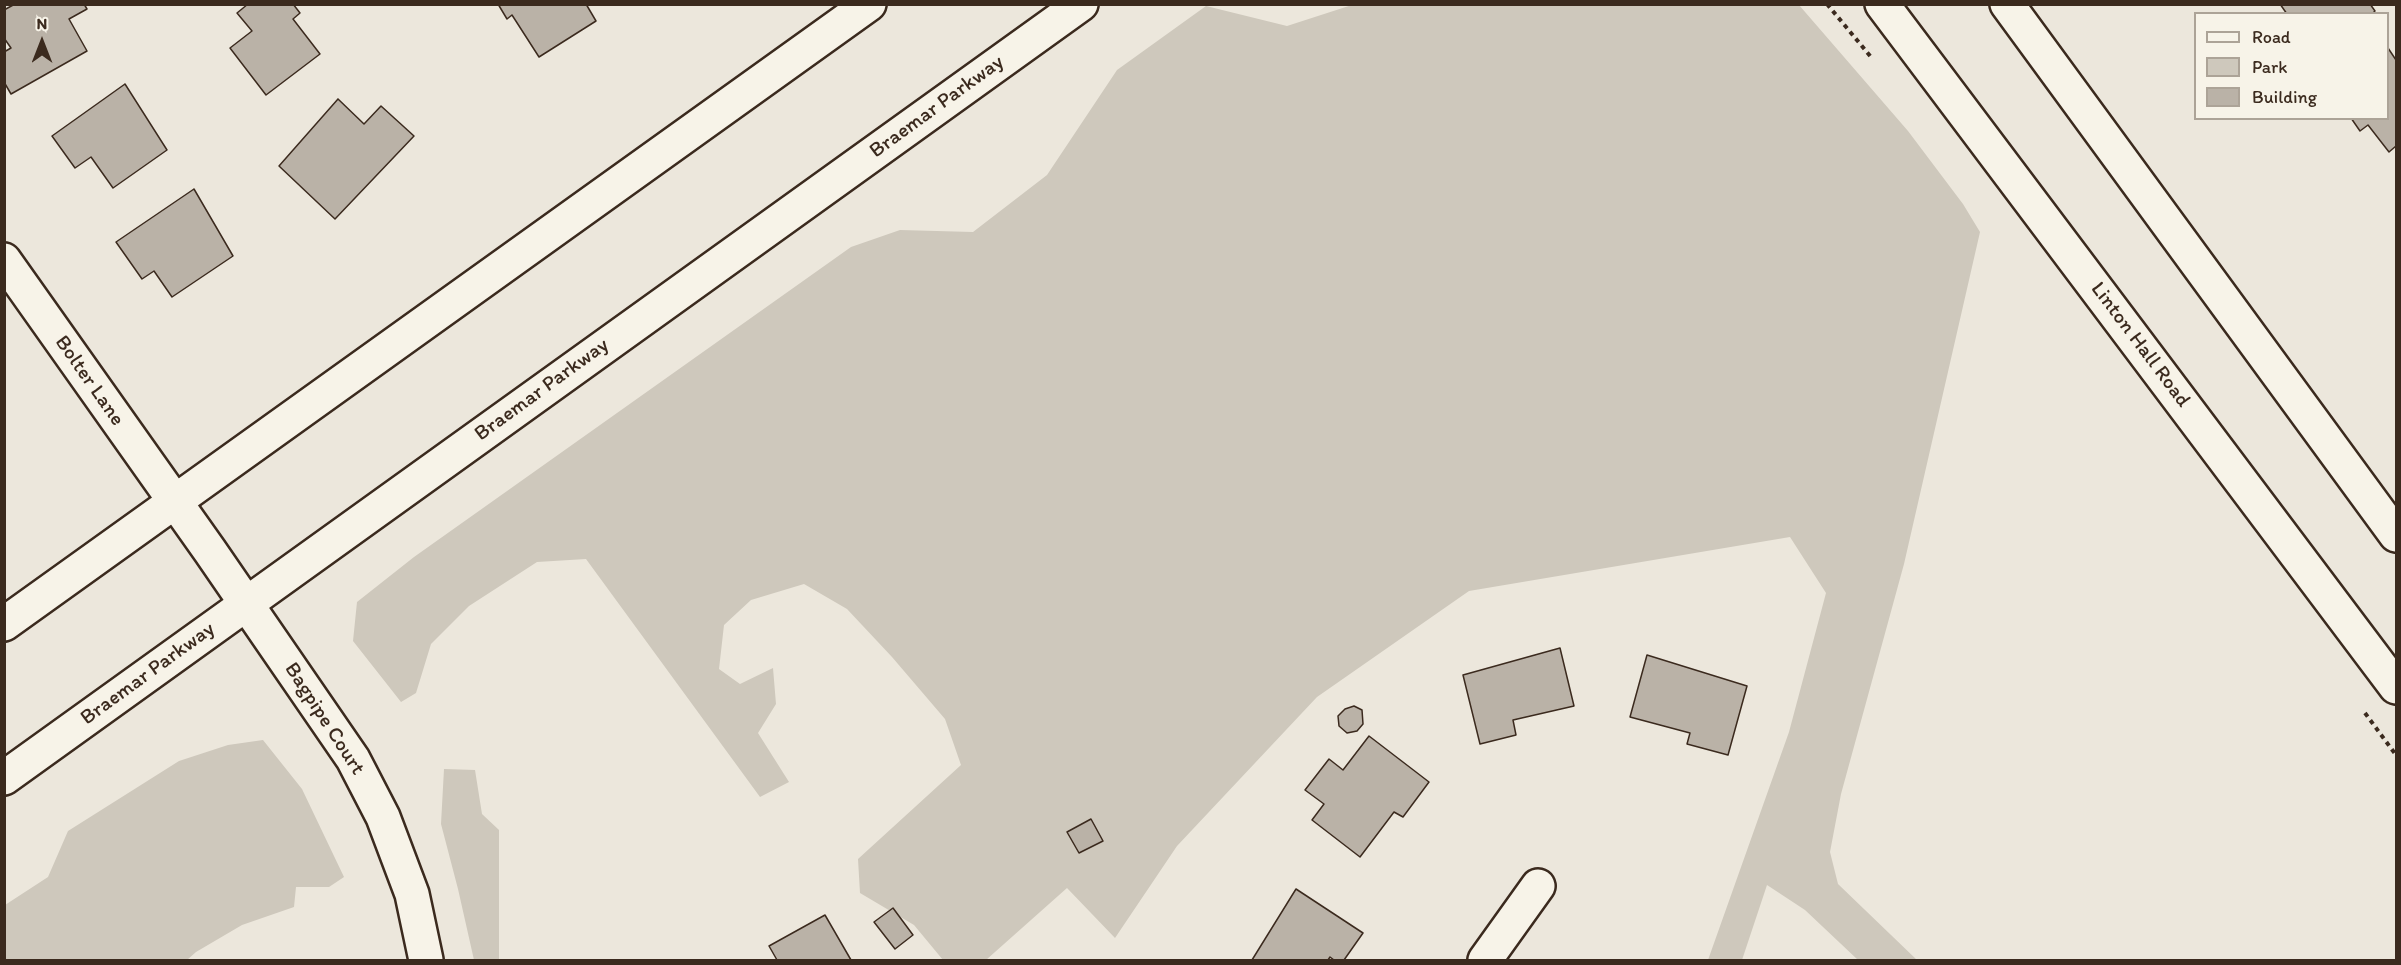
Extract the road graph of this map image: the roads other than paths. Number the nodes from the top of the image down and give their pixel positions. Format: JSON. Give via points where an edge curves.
{"nodes":[{"id":1,"x":869,"y":4,"type":"edge"},
{"id":2,"x":1081,"y":4,"type":"edge"},
{"id":3,"x":1882,"y":4,"type":"edge"},
{"id":4,"x":2007,"y":4,"type":"edge"},
{"id":5,"x":4,"y":261,"type":"edge"},
{"id":6,"x":174,"y":501,"type":"junction"},
{"id":7,"x":2397,"y":535,"type":"edge"},
{"id":8,"x":246,"y":602,"type":"junction"},
{"id":9,"x":4,"y":624,"type":"edge"},
{"id":10,"x":2397,"y":687,"type":"edge"},
{"id":11,"x":4,"y":778,"type":"edge"},
{"id":12,"x":1538,"y":886,"type":"dead end"},
{"id":13,"x":426,"y":960,"type":"edge"},
{"id":14,"x":1485,"y":960,"type":"edge"}],
"edges":[{"from":1,"to":6,"type":"street"},
{"from":2,"to":8,"type":"street","name":"Braemar Parkway"},
{"from":3,"to":10,"type":"street","name":"Linton Hall Road"},
{"from":4,"to":7,"type":"street"},
{"from":5,"to":6,"type":"street","name":"Bolter Lane"},
{"from":6,"to":8,"type":"street","name":"Bagpipe Court"},
{"from":6,"to":9,"type":"street"},
{"from":8,"to":11,"type":"street","name":"Braemar Parkway"},
{"from":8,"to":13,"type":"street","name":"Bagpipe Court","via":[[353,759],[373,797],[412,894]]},
{"from":12,"to":14,"type":"street"}]}
